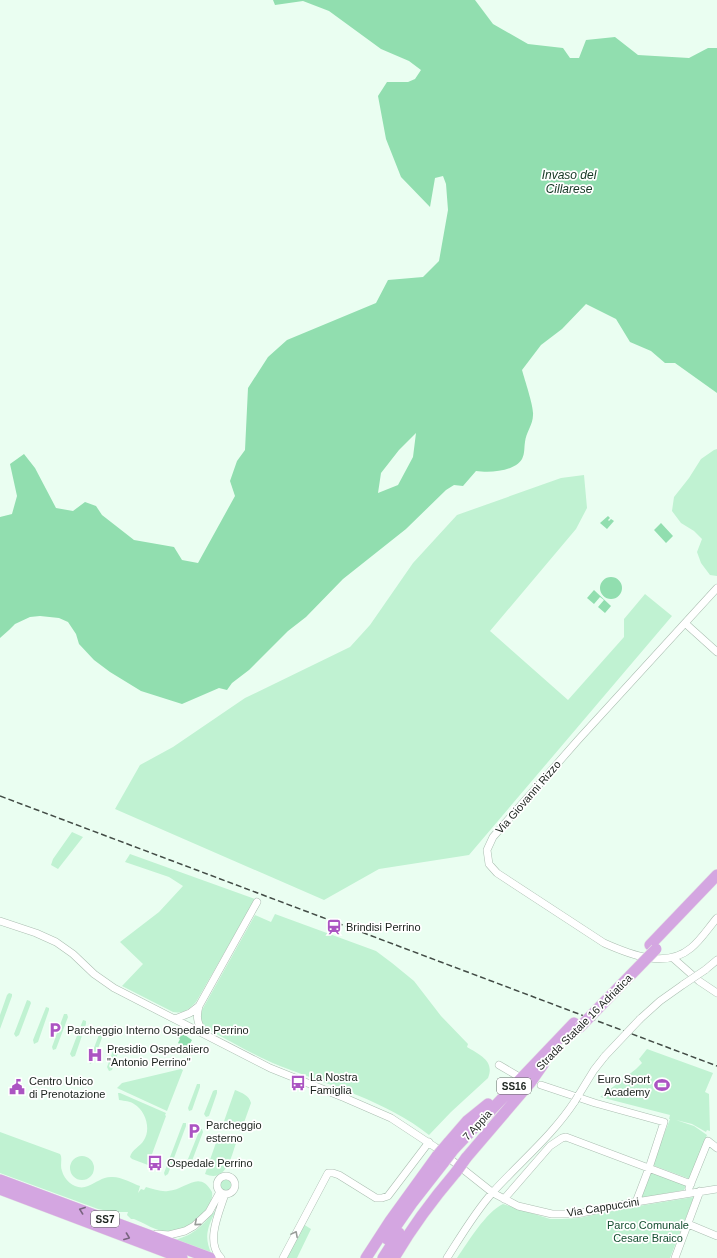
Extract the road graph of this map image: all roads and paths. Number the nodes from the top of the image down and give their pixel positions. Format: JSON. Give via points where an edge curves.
{"nodes":[{"id":1,"x":717,"y":588,"type":"edge"},
{"id":2,"x":686,"y":624,"type":"junction"},
{"id":3,"x":717,"y":652,"type":"edge"},
{"id":4,"x":717,"y":875,"type":"edge"},
{"id":5,"x":717,"y":886,"type":"edge"},
{"id":6,"x":257,"y":902,"type":"dead end"},
{"id":7,"x":717,"y":918,"type":"edge"},
{"id":8,"x":0,"y":921,"type":"edge"},
{"id":9,"x":653,"y":947,"type":"junction"},
{"id":10,"x":673,"y":958,"type":"junction"},
{"id":11,"x":717,"y":960,"type":"edge"},
{"id":12,"x":717,"y":993,"type":"edge"},
{"id":13,"x":193,"y":1014,"type":"junction"},
{"id":14,"x":174,"y":1019,"type":"junction"},
{"id":15,"x":187,"y":1025,"type":"junction"},
{"id":16,"x":205,"y":1034,"type":"junction"},
{"id":17,"x":542,"y":1061,"type":"junction"},
{"id":18,"x":499,"y":1065,"type":"dead end"},
{"id":19,"x":516,"y":1075,"type":"dead end"},
{"id":20,"x":541,"y":1085,"type":"dead end"},
{"id":21,"x":429,"y":1142,"type":"junction"},
{"id":22,"x":717,"y":1148,"type":"edge"},
{"id":23,"x":457,"y":1151,"type":"junction"},
{"id":24,"x":446,"y":1164,"type":"junction"},
{"id":25,"x":649,"y":1168,"type":"junction"},
{"id":26,"x":0,"y":1180,"type":"edge"},
{"id":27,"x":691,"y":1184,"type":"junction"},
{"id":28,"x":717,"y":1188,"type":"edge"},
{"id":29,"x":0,"y":1189,"type":"edge"},
{"id":30,"x":700,"y":1191,"type":"junction"},
{"id":31,"x":492,"y":1193,"type":"junction"},
{"id":32,"x":687,"y":1193,"type":"junction"},
{"id":33,"x":504,"y":1199,"type":"junction"},
{"id":34,"x":636,"y":1202,"type":"junction"},
{"id":35,"x":688,"y":1224,"type":"junction"},
{"id":36,"x":143,"y":1233,"type":"junction"},
{"id":37,"x":717,"y":1236,"type":"edge"},
{"id":38,"x":386,"y":1246,"type":"junction"},
{"id":39,"x":182,"y":1258,"type":"edge"},
{"id":40,"x":210,"y":1258,"type":"edge"},
{"id":41,"x":221,"y":1258,"type":"edge"},
{"id":42,"x":283,"y":1258,"type":"edge"},
{"id":43,"x":366,"y":1258,"type":"edge"},
{"id":44,"x":374,"y":1258,"type":"edge"},
{"id":45,"x":383,"y":1258,"type":"edge"},
{"id":46,"x":394,"y":1258,"type":"edge"},
{"id":47,"x":447,"y":1258,"type":"edge"},
{"id":48,"x":675,"y":1258,"type":"edge"}],
"edges":[{"from":1,"to":2,"type":"street","name":"Via Giovanni Rizzo"},
{"from":2,"to":3,"type":"street"},
{"from":2,"to":10,"type":"street","name":"Via Giovanni Rizzo","via":[[524,801],[493,837],[487,850],[489,864],[497,873],[604,943],[650,958]]},
{"from":4,"to":9,"type":"highway","number":"SS16"},
{"from":5,"to":9,"type":"highway","number":"SS16"},
{"from":6,"to":13,"type":"street"},
{"from":7,"to":10,"type":"street","name":"Via Giovanni Rizzo","via":[[693,947]]},
{"from":8,"to":14,"type":"street","name":"Via Cappuccini","via":[[56,942],[103,981]]},
{"from":9,"to":17,"type":"highway","name":"7 Appia","number":"SS16"},
{"from":10,"to":12,"type":"street"},
{"from":11,"to":31,"type":"street","bridge":true,"via":[[660,1001],[640,1019],[605,1056],[544,1141]]},
{"from":13,"to":14,"type":"street"},
{"from":13,"to":15,"type":"street"},
{"from":13,"to":16,"type":"street"},
{"from":14,"to":15,"type":"street","name":"Via Cappuccini"},
{"from":15,"to":16,"type":"street","name":"Via Cappuccini"},
{"from":16,"to":21,"type":"street","name":"Via Cappuccini","via":[[270,1068],[369,1107]]},
{"from":17,"to":23,"type":"highway","name":"7 Appia","number":"SS16","via":[[476,1125]]},
{"from":17,"to":23,"type":"highway","via":[[530,1083]]},
{"from":18,"to":19,"type":"street"},
{"from":20,"to":25,"type":"street","via":[[664,1122]]},
{"from":21,"to":31,"type":"street","name":"Via Cappuccini"},
{"from":42,"to":21,"type":"street","one_way":true,"via":[[328,1173],[339,1175],[376,1198],[382,1198],[388,1196]]},
{"from":22,"to":27,"type":"street","via":[[708,1141]]},
{"from":23,"to":24,"type":"highway","number":"SS16","bridge":true},
{"from":23,"to":24,"type":"highway","bridge":true},
{"from":24,"to":38,"type":"highway","number":"SS16","via":[[412,1203]]},
{"from":24,"to":43,"type":"highway","via":[[390,1221]]},
{"from":24,"to":46,"type":"highway","via":[[434,1198]]},
{"from":25,"to":27,"type":"street"},
{"from":25,"to":33,"type":"street","via":[[566,1137],[550,1146]]},
{"from":25,"to":34,"type":"street"},
{"from":36,"to":26,"type":"highway","number":"SS7","one_way":true},
{"from":27,"to":32,"type":"street"},
{"from":28,"to":30,"type":"street","name":"Via Cappuccini"},
{"from":29,"to":39,"type":"highway","number":"SS7","one_way":true},
{"from":30,"to":32,"type":"street","name":"Via Cappuccini"},
{"from":30,"to":35,"type":"street"},
{"from":31,"to":33,"type":"street","name":"Via Cappuccini"},
{"from":31,"to":47,"type":"street"},
{"from":32,"to":34,"type":"street","name":"Via Cappuccini"},
{"from":33,"to":34,"type":"street","name":"Via Cappuccini","via":[[518,1206],[552,1214],[576,1214]]},
{"from":35,"to":37,"type":"street"},
{"from":35,"to":48,"type":"street"},
{"from":36,"to":40,"type":"highway","number":"SS7"},
{"from":41,"to":36,"type":"street","one_way":true,"via":[[213,1240],[223,1193],[210,1212],[194,1226],[169,1235]]},
{"from":38,"to":44,"type":"highway","number":"SS16"},
{"from":38,"to":45,"type":"highway","number":"SS16"}]}
